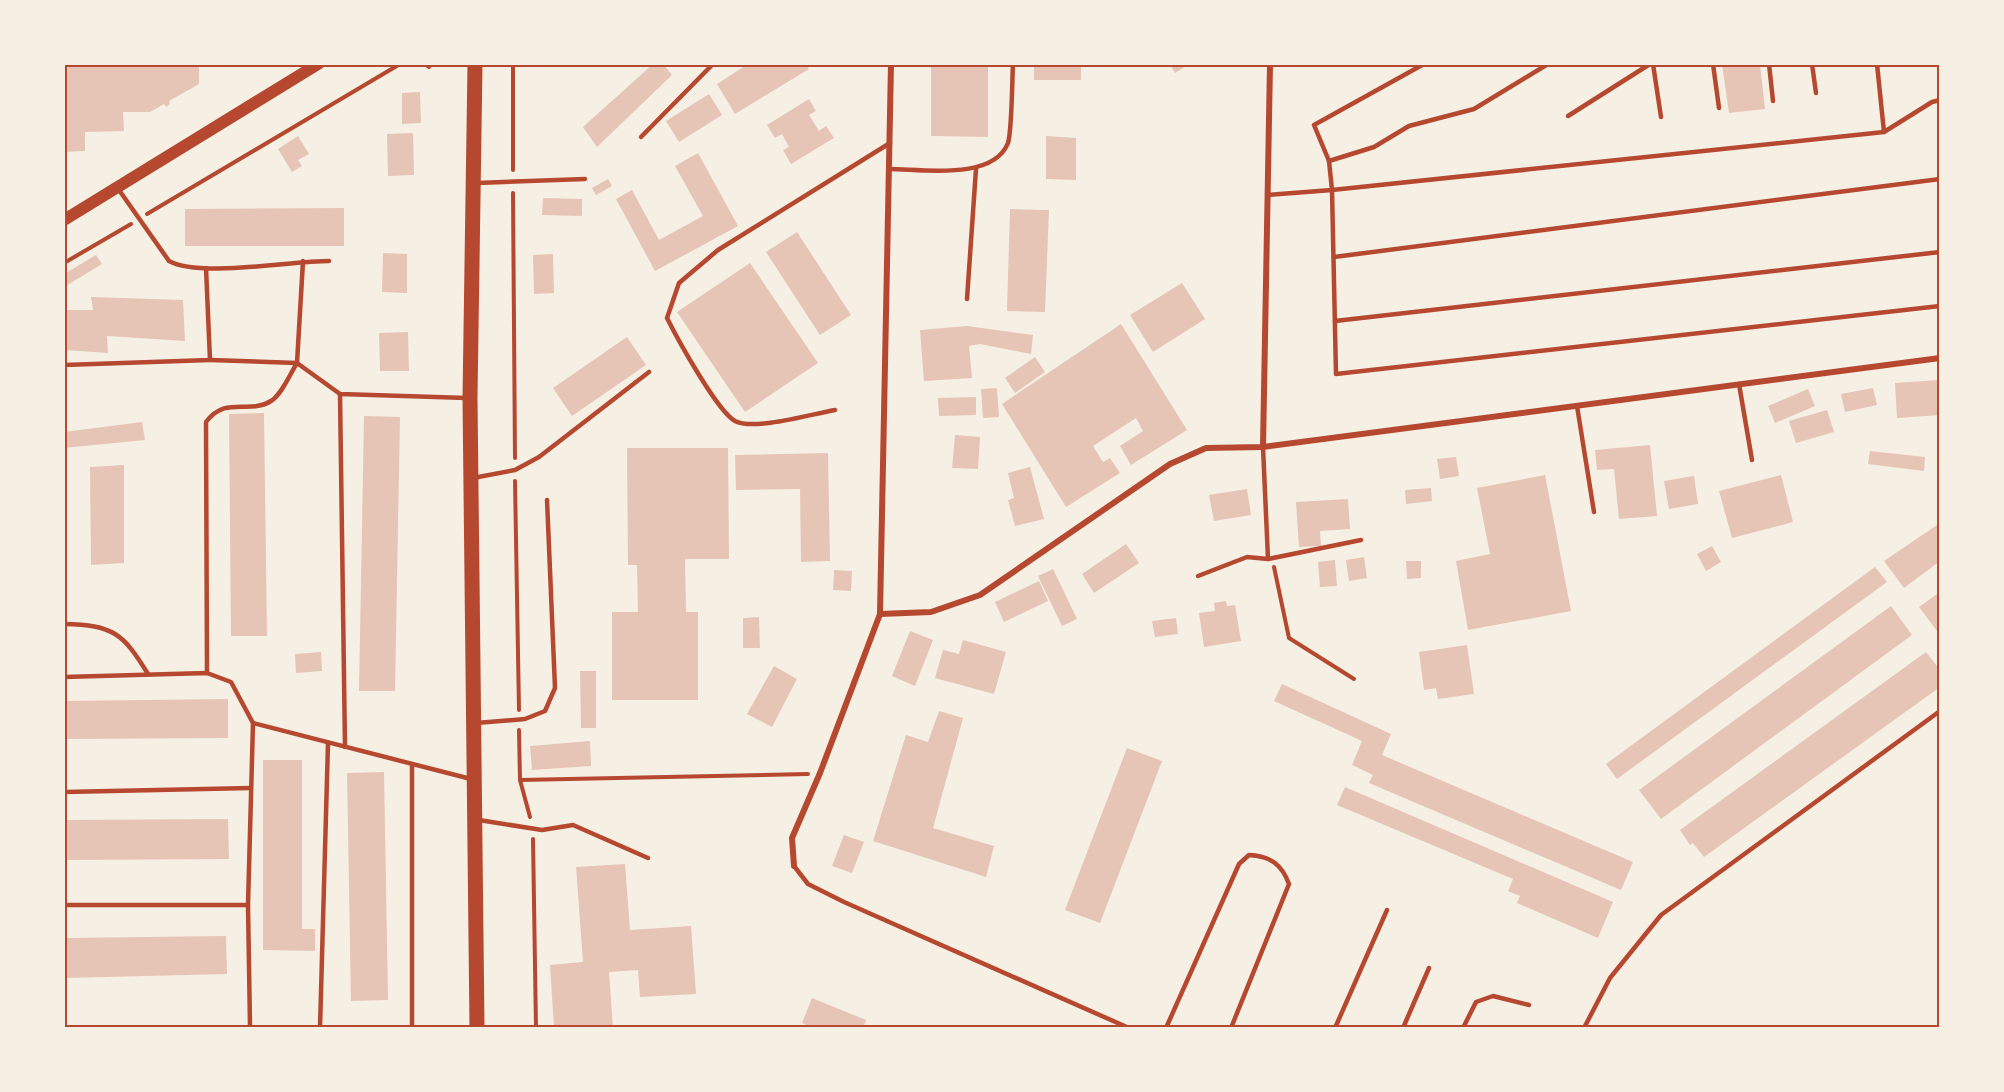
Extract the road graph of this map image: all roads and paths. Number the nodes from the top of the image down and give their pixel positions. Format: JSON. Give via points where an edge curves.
{"nodes":[{"id":1,"x":318,"y":64,"type":"edge"},
{"id":2,"x":400,"y":64,"type":"edge"},
{"id":3,"x":475,"y":64,"type":"edge"},
{"id":4,"x":513,"y":64,"type":"edge"},
{"id":5,"x":713,"y":64,"type":"edge"},
{"id":6,"x":891,"y":64,"type":"edge"},
{"id":7,"x":1013,"y":64,"type":"edge"},
{"id":8,"x":1270,"y":64,"type":"edge"},
{"id":9,"x":1424,"y":64,"type":"edge"},
{"id":10,"x":1548,"y":64,"type":"edge"},
{"id":11,"x":1651,"y":64,"type":"edge"},
{"id":12,"x":1713,"y":64,"type":"edge"},
{"id":13,"x":1769,"y":64,"type":"edge"},
{"id":14,"x":1812,"y":64,"type":"edge"},
{"id":15,"x":1877,"y":64,"type":"edge"},
{"id":16,"x":1816,"y":93,"type":"dead end"},
{"id":17,"x":1940,"y":100,"type":"edge"},
{"id":18,"x":1773,"y":101,"type":"dead end"},
{"id":19,"x":1719,"y":108,"type":"dead end"},
{"id":20,"x":1568,"y":116,"type":"dead end"},
{"id":21,"x":1661,"y":117,"type":"dead end"},
{"id":22,"x":1884,"y":132,"type":"junction"},
{"id":23,"x":641,"y":137,"type":"dead end"},
{"id":24,"x":890,"y":143,"type":"junction"},
{"id":25,"x":1329,"y":161,"type":"junction"},
{"id":26,"x":889,"y":169,"type":"junction"},
{"id":27,"x":976,"y":170,"type":"junction"},
{"id":28,"x":585,"y":179,"type":"dead end"},
{"id":29,"x":1940,"y":179,"type":"edge"},
{"id":30,"x":513,"y":182,"type":"junction"},
{"id":31,"x":472,"y":183,"type":"junction"},
{"id":32,"x":117,"y":187,"type":"junction"},
{"id":33,"x":1332,"y":190,"type":"junction"},
{"id":34,"x":1268,"y":195,"type":"junction"},
{"id":35,"x":139,"y":219,"type":"junction"},
{"id":36,"x":64,"y":220,"type":"edge"},
{"id":37,"x":1940,"y":252,"type":"edge"},
{"id":38,"x":1334,"y":257,"type":"junction"},
{"id":39,"x":303,"y":261,"type":"junction"},
{"id":40,"x":329,"y":261,"type":"dead end"},
{"id":41,"x":64,"y":263,"type":"edge"},
{"id":42,"x":206,"y":268,"type":"junction"},
{"id":43,"x":967,"y":299,"type":"dead end"},
{"id":44,"x":1940,"y":306,"type":"edge"},
{"id":45,"x":1335,"y":321,"type":"junction"},
{"id":46,"x":1940,"y":358,"type":"edge"},
{"id":47,"x":210,"y":360,"type":"junction"},
{"id":48,"x":297,"y":363,"type":"junction"},
{"id":49,"x":64,"y":365,"type":"edge"},
{"id":50,"x":649,"y":372,"type":"dead end"},
{"id":51,"x":1739,"y":384,"type":"junction"},
{"id":52,"x":340,"y":394,"type":"junction"},
{"id":53,"x":470,"y":398,"type":"junction"},
{"id":54,"x":1577,"y":406,"type":"junction"},
{"id":55,"x":835,"y":410,"type":"dead end"},
{"id":56,"x":1263,"y":447,"type":"junction"},
{"id":57,"x":1752,"y":460,"type":"dead end"},
{"id":58,"x":515,"y":470,"type":"junction"},
{"id":59,"x":471,"y":478,"type":"junction"},
{"id":60,"x":547,"y":500,"type":"dead end"},
{"id":61,"x":1594,"y":512,"type":"dead end"},
{"id":62,"x":1361,"y":540,"type":"dead end"},
{"id":63,"x":1268,"y":559,"type":"junction"},
{"id":64,"x":1198,"y":576,"type":"dead end"},
{"id":65,"x":880,"y":614,"type":"junction"},
{"id":66,"x":64,"y":624,"type":"edge"},
{"id":67,"x":207,"y":673,"type":"junction"},
{"id":68,"x":148,"y":674,"type":"junction"},
{"id":69,"x":64,"y":677,"type":"edge"},
{"id":70,"x":1354,"y":679,"type":"dead end"},
{"id":71,"x":1940,"y":711,"type":"edge"},
{"id":72,"x":519,"y":719,"type":"junction"},
{"id":73,"x":253,"y":723,"type":"junction"},
{"id":74,"x":473,"y":723,"type":"junction"},
{"id":75,"x":328,"y":743,"type":"junction"},
{"id":76,"x":345,"y":747,"type":"junction"},
{"id":77,"x":412,"y":764,"type":"junction"},
{"id":78,"x":820,"y":773,"type":"junction"},
{"id":79,"x":474,"y":780,"type":"junction"},
{"id":80,"x":520,"y":780,"type":"junction"},
{"id":81,"x":251,"y":788,"type":"junction"},
{"id":82,"x":64,"y":792,"type":"edge"},
{"id":83,"x":474,"y":819,"type":"junction"},
{"id":84,"x":533,"y":828,"type":"junction"},
{"id":85,"x":648,"y":858,"type":"dead end"},
{"id":86,"x":794,"y":866,"type":"joint"},
{"id":87,"x":248,"y":904,"type":"junction"},
{"id":88,"x":64,"y":905,"type":"edge"},
{"id":89,"x":1387,"y":910,"type":"dead end"},
{"id":90,"x":1429,"y":968,"type":"dead end"},
{"id":91,"x":1529,"y":1005,"type":"dead end"},
{"id":92,"x":250,"y":1026,"type":"junction"},
{"id":93,"x":154,"y":1028,"type":"edge"},
{"id":94,"x":283,"y":1028,"type":"edge"},
{"id":95,"x":320,"y":1028,"type":"edge"},
{"id":96,"x":412,"y":1028,"type":"edge"},
{"id":97,"x":477,"y":1028,"type":"edge"},
{"id":98,"x":536,"y":1028,"type":"edge"},
{"id":99,"x":1129,"y":1028,"type":"edge"},
{"id":100,"x":1166,"y":1028,"type":"edge"},
{"id":101,"x":1231,"y":1028,"type":"edge"},
{"id":102,"x":1335,"y":1028,"type":"edge"},
{"id":103,"x":1403,"y":1028,"type":"edge"},
{"id":104,"x":1463,"y":1028,"type":"edge"},
{"id":105,"x":1584,"y":1028,"type":"edge"}],
"edges":[{"from":1,"to":32,"type":"main road"},
{"from":2,"to":35,"type":"path"},
{"from":3,"to":31,"type":"main road"},
{"from":4,"to":30,"type":"path"},
{"from":5,"to":23,"type":"lane"},
{"from":6,"to":24,"type":"street"},
{"from":7,"to":27,"type":"lane","via":[[1008,143],[996,160]]},
{"from":8,"to":34,"type":"street"},
{"from":9,"to":25,"type":"lane","via":[[1314,125]]},
{"from":10,"to":25,"type":"lane","via":[[1474,110],[1409,126],[1374,147]]},
{"from":11,"to":20,"type":"lane"},
{"from":11,"to":21,"type":"lane"},
{"from":12,"to":19,"type":"lane"},
{"from":13,"to":18,"type":"lane"},
{"from":14,"to":16,"type":"lane"},
{"from":15,"to":22,"type":"lane"},
{"from":17,"to":22,"type":"lane"},
{"from":22,"to":33,"type":"lane"},
{"from":24,"to":26,"type":"street"},
{"from":24,"to":55,"type":"lane","via":[[718,250],[679,283],[667,318],[709,391],[735,421],[754,424]]},
{"from":25,"to":33,"type":"lane"},
{"from":26,"to":27,"type":"lane"},
{"from":26,"to":65,"type":"street"},
{"from":27,"to":43,"type":"lane"},
{"from":28,"to":30,"type":"lane"},
{"from":29,"to":38,"type":"lane"},
{"from":30,"to":31,"type":"lane"},
{"from":30,"to":58,"type":"path"},
{"from":31,"to":53,"type":"main road"},
{"from":32,"to":35,"type":"lane"},
{"from":32,"to":36,"type":"main road"},
{"from":33,"to":34,"type":"lane"},
{"from":33,"to":38,"type":"lane"},
{"from":34,"to":56,"type":"street"},
{"from":35,"to":41,"type":"path"},
{"from":35,"to":42,"type":"lane","via":[[169,261],[180,267]]},
{"from":37,"to":45,"type":"lane"},
{"from":38,"to":45,"type":"lane"},
{"from":39,"to":40,"type":"lane"},
{"from":39,"to":42,"type":"lane"},
{"from":39,"to":48,"type":"lane"},
{"from":42,"to":47,"type":"lane"},
{"from":44,"to":45,"type":"lane","via":[[1336,374]]},
{"from":46,"to":51,"type":"street"},
{"from":47,"to":48,"type":"lane"},
{"from":47,"to":49,"type":"lane"},
{"from":48,"to":52,"type":"lane"},
{"from":48,"to":67,"type":"lane","via":[[273,400],[224,407],[206,422]]},
{"from":50,"to":58,"type":"lane","via":[[539,457]]},
{"from":51,"to":54,"type":"street"},
{"from":51,"to":57,"type":"lane"},
{"from":52,"to":53,"type":"lane"},
{"from":52,"to":76,"type":"lane"},
{"from":53,"to":59,"type":"main road"},
{"from":54,"to":56,"type":"street"},
{"from":54,"to":61,"type":"lane"},
{"from":56,"to":63,"type":"lane"},
{"from":56,"to":65,"type":"street","via":[[1206,447],[1170,464],[980,595],[931,612]]},
{"from":58,"to":59,"type":"lane"},
{"from":58,"to":72,"type":"path"},
{"from":59,"to":74,"type":"main road"},
{"from":60,"to":72,"type":"lane","via":[[555,688],[545,711]]},
{"from":62,"to":63,"type":"lane"},
{"from":63,"to":64,"type":"lane","via":[[1247,557]]},
{"from":63,"to":70,"type":"path","via":[[1275,568],[1289,638]]},
{"from":65,"to":78,"type":"street"},
{"from":66,"to":68,"type":"lane","via":[[95,625],[114,632],[132,648]]},
{"from":67,"to":68,"type":"lane"},
{"from":67,"to":73,"type":"lane","via":[[231,682]]},
{"from":68,"to":69,"type":"lane"},
{"from":71,"to":105,"type":"lane","via":[[1661,915],[1610,978]]},
{"from":72,"to":74,"type":"lane"},
{"from":72,"to":80,"type":"path"},
{"from":73,"to":75,"type":"lane"},
{"from":73,"to":81,"type":"lane"},
{"from":74,"to":79,"type":"main road"},
{"from":75,"to":76,"type":"lane"},
{"from":75,"to":95,"type":"lane"},
{"from":76,"to":77,"type":"lane"},
{"from":77,"to":79,"type":"lane"},
{"from":77,"to":96,"type":"lane"},
{"from":78,"to":80,"type":"path"},
{"from":78,"to":86,"type":"street","via":[[792,838]]},
{"from":79,"to":83,"type":"main road"},
{"from":80,"to":84,"type":"path"},
{"from":81,"to":82,"type":"lane"},
{"from":81,"to":87,"type":"lane"},
{"from":83,"to":84,"type":"lane"},
{"from":83,"to":97,"type":"main road"},
{"from":84,"to":85,"type":"lane","via":[[573,825]]},
{"from":84,"to":98,"type":"path"},
{"from":86,"to":99,"type":"lane","via":[[808,884],[844,902]]},
{"from":87,"to":88,"type":"lane"},
{"from":87,"to":92,"type":"lane"},
{"from":89,"to":102,"type":"lane"},
{"from":90,"to":103,"type":"lane"},
{"from":91,"to":104,"type":"lane","via":[[1493,996],[1476,1002]]},
{"from":92,"to":93,"type":"lane"},
{"from":92,"to":94,"type":"lane"},
{"from":100,"to":101,"type":"lane","via":[[1239,864],[1250,855],[1263,855],[1283,868],[1289,884]]}]}
